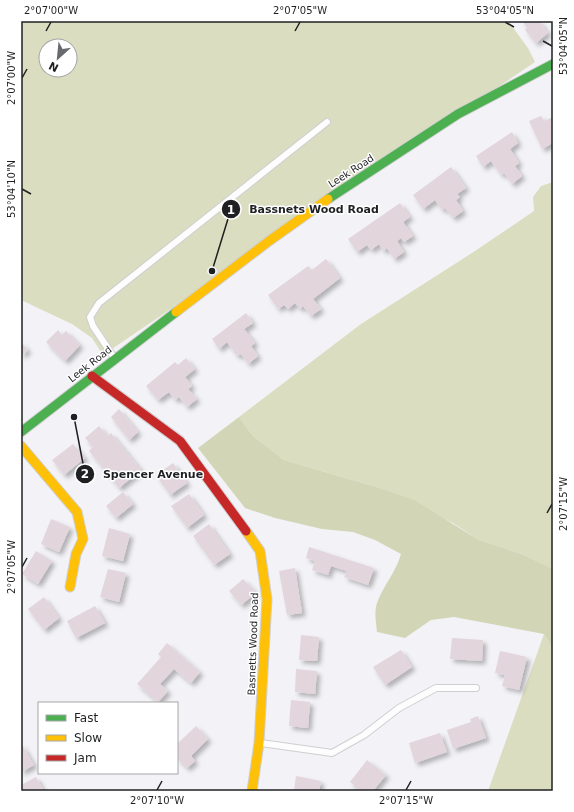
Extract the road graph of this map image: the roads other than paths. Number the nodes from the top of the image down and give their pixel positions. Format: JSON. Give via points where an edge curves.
{"nodes":[{"id":1,"x":553,"y":64,"type":"edge"},
{"id":2,"x":326,"y":122,"type":"dead end"},
{"id":3,"x":115,"y":359,"type":"junction"},
{"id":4,"x":92,"y":376,"type":"junction"},
{"id":5,"x":21,"y":432,"type":"edge"},
{"id":6,"x":21,"y":446,"type":"edge"},
{"id":7,"x":70,"y":587,"type":"dead end"},
{"id":8,"x":476,"y":688,"type":"dead end"},
{"id":9,"x":259,"y":743,"type":"junction"},
{"id":10,"x":252,"y":791,"type":"edge"}],
"edges":[{"from":1,"to":3,"type":"main road","name":"Leek Road","via":[[458,114],[337,192]]},
{"from":2,"to":3,"type":"lane","via":[[99,302],[90,317],[92,326]]},
{"from":3,"to":4,"type":"main road","name":"Leek Road"},
{"from":4,"to":5,"type":"main road","name":"Leek Road"},
{"from":4,"to":9,"type":"main road","name":"Basnetts Wood Road","via":[[180,441],[260,551],[267,600]]},
{"from":6,"to":7,"type":"main road","via":[[78,512],[84,538],[76,554]]},
{"from":8,"to":9,"type":"lane","via":[[436,688],[399,708],[364,735],[332,753]]},
{"from":9,"to":10,"type":"main road","name":"Basnetts Wood Road"}]}
